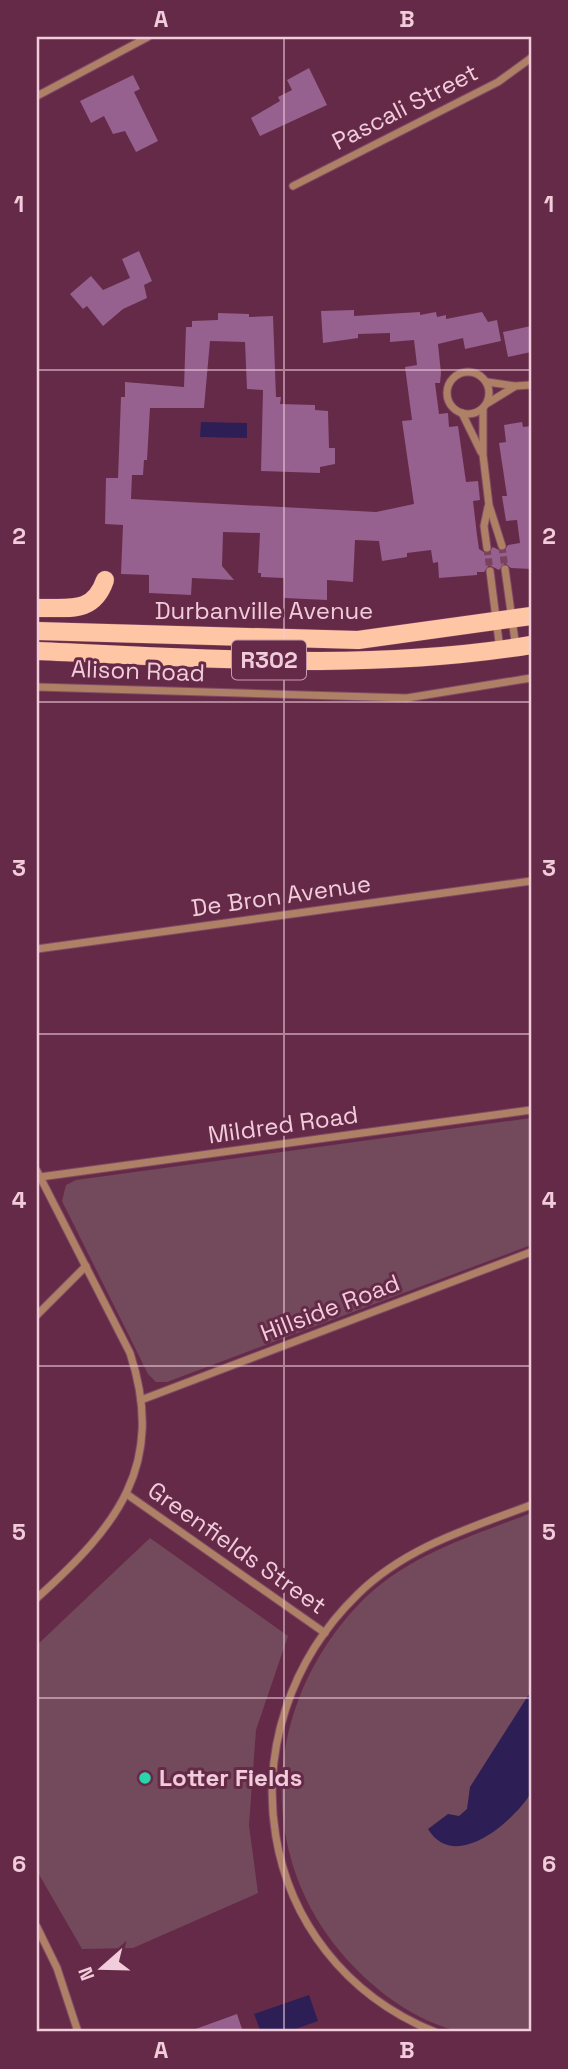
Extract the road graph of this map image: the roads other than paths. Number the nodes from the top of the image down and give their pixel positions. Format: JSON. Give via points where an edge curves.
{"nodes":[{"id":1,"x":148,"y":37,"type":"edge"},
{"id":2,"x":531,"y":58,"type":"edge"},
{"id":3,"x":37,"y":96,"type":"edge"},
{"id":4,"x":293,"y":186,"type":"dead end"},
{"id":5,"x":486,"y":382,"type":"junction"},
{"id":6,"x":531,"y":385,"type":"edge"},
{"id":7,"x":515,"y":386,"type":"junction"},
{"id":8,"x":485,"y":406,"type":"junction"},
{"id":9,"x":462,"y":413,"type":"junction"},
{"id":10,"x":482,"y":456,"type":"junction"},
{"id":11,"x":489,"y":505,"type":"junction"},
{"id":12,"x":502,"y":546,"type":"tunnel mouth"},
{"id":13,"x":486,"y":548,"type":"tunnel mouth"},
{"id":14,"x":505,"y":569,"type":"tunnel mouth"},
{"id":15,"x":490,"y":571,"type":"tunnel mouth"},
{"id":16,"x":105,"y":580,"type":"dead end"},
{"id":17,"x":37,"y":608,"type":"edge"},
{"id":18,"x":531,"y":615,"type":"edge"},
{"id":19,"x":504,"y":620,"type":"junction"},
{"id":20,"x":37,"y":631,"type":"edge"},
{"id":21,"x":516,"y":648,"type":"edge"},
{"id":22,"x":37,"y":652,"type":"edge"},
{"id":23,"x":531,"y":678,"type":"edge"},
{"id":24,"x":37,"y":687,"type":"edge"},
{"id":25,"x":531,"y":881,"type":"edge"},
{"id":26,"x":37,"y":949,"type":"edge"},
{"id":27,"x":531,"y":1110,"type":"edge"},
{"id":28,"x":38,"y":1174,"type":"edge"},
{"id":29,"x":531,"y":1252,"type":"edge"},
{"id":30,"x":86,"y":1266,"type":"junction"},
{"id":31,"x":37,"y":1315,"type":"edge"},
{"id":32,"x":142,"y":1400,"type":"junction"},
{"id":33,"x":128,"y":1495,"type":"junction"},
{"id":34,"x":531,"y":1505,"type":"edge"},
{"id":35,"x":37,"y":1598,"type":"edge"},
{"id":36,"x":325,"y":1633,"type":"junction"},
{"id":37,"x":37,"y":1927,"type":"edge"},
{"id":38,"x":78,"y":2032,"type":"edge"},
{"id":39,"x":435,"y":2032,"type":"edge"}],
"edges":[{"from":1,"to":3,"type":"street"},
{"from":2,"to":4,"type":"street","name":"Pascali Street","via":[[498,82]]},
{"from":5,"to":7,"type":"street"},
{"from":5,"to":8,"type":"street","via":[[490,388]]},
{"from":5,"to":9,"type":"street","via":[[467,371],[449,383],[450,404]]},
{"from":6,"to":7,"type":"street"},
{"from":7,"to":8,"type":"street"},
{"from":8,"to":9,"type":"street","via":[[469,415]]},
{"from":8,"to":10,"type":"street"},
{"from":9,"to":10,"type":"street"},
{"from":10,"to":11,"type":"street"},
{"from":11,"to":12,"type":"street"},
{"from":11,"to":13,"type":"street","via":[[484,526]]},
{"from":14,"to":19,"type":"street"},
{"from":15,"to":19,"type":"street"},
{"from":16,"to":17,"type":"main road","via":[[101,594],[86,606]]},
{"from":18,"to":19,"type":"main road","name":"Durbanville Avenue","number":"R302"},
{"from":19,"to":20,"type":"main road","name":"Durbanville Avenue","number":"R302","via":[[358,640]]},
{"from":19,"to":21,"type":"street"},
{"from":19,"to":21,"type":"street"},
{"from":21,"to":22,"type":"main road","name":"Durbanville Avenue","number":"R302","via":[[362,662]]},
{"from":23,"to":24,"type":"street","name":"Alison Road","via":[[407,698]]},
{"from":25,"to":26,"type":"street","name":"De Bron Avenue"},
{"from":27,"to":28,"type":"street","name":"Mildred Road"},
{"from":28,"to":30,"type":"street"},
{"from":29,"to":32,"type":"street","name":"Hillside Road"},
{"from":30,"to":31,"type":"street"},
{"from":30,"to":32,"type":"street","via":[[130,1353]]},
{"from":32,"to":33,"type":"street","via":[[141,1435]]},
{"from":33,"to":35,"type":"street","via":[[79,1559]]},
{"from":33,"to":36,"type":"street","name":"Greenfields Street"},
{"from":34,"to":36,"type":"street","via":[[446,1537],[395,1564],[356,1596]]},
{"from":36,"to":39,"type":"street","via":[[292,1693],[274,1752],[270,1807],[280,1856],[302,1912],[333,1958],[375,2000]]},
{"from":37,"to":38,"type":"street","via":[[57,1968]]}]}
